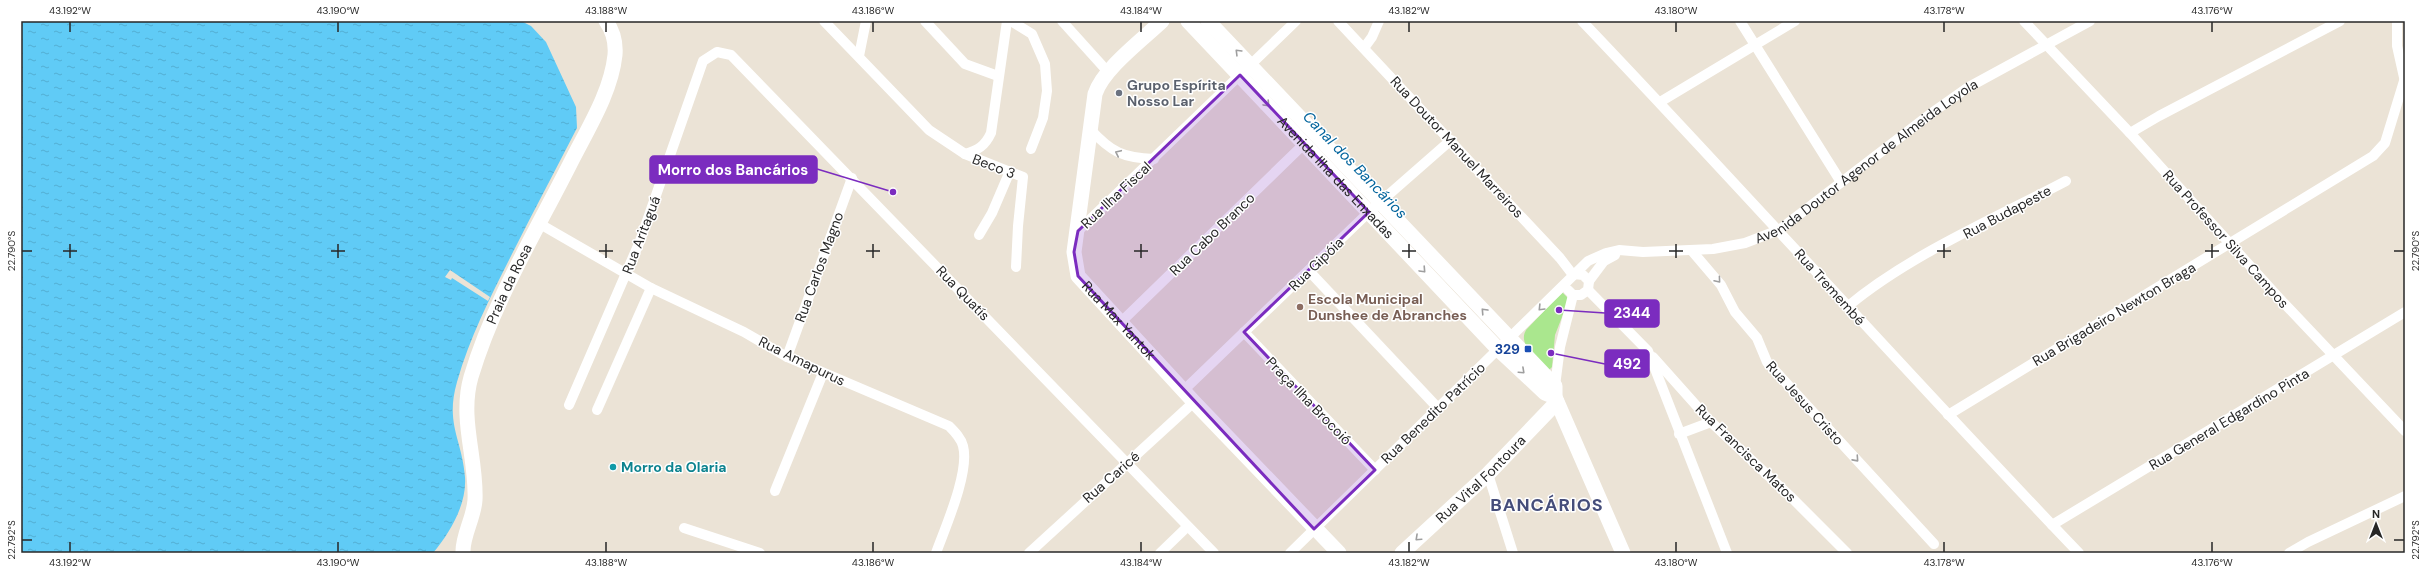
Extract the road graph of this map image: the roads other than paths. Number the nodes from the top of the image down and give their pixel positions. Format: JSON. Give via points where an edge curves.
{"nodes":[{"id":1,"x":824,"y":21,"type":"edge"},
{"id":2,"x":866,"y":21,"type":"edge"},
{"id":3,"x":925,"y":21,"type":"edge"},
{"id":4,"x":1007,"y":21,"type":"edge"},
{"id":5,"x":1011,"y":21,"type":"edge"},
{"id":6,"x":1062,"y":21,"type":"edge"},
{"id":7,"x":1162,"y":21,"type":"edge"},
{"id":8,"x":1188,"y":21,"type":"edge"},
{"id":9,"x":1208,"y":21,"type":"edge"},
{"id":10,"x":1296,"y":21,"type":"edge"},
{"id":11,"x":1338,"y":21,"type":"edge"},
{"id":12,"x":1379,"y":21,"type":"edge"},
{"id":13,"x":1582,"y":21,"type":"edge"},
{"id":14,"x":1740,"y":21,"type":"edge"},
{"id":15,"x":1795,"y":21,"type":"edge"},
{"id":16,"x":2024,"y":21,"type":"edge"},
{"id":17,"x":2090,"y":21,"type":"edge"},
{"id":18,"x":2340,"y":21,"type":"edge"},
{"id":19,"x":2397,"y":21,"type":"edge"},
{"id":20,"x":608,"y":25,"type":"edge"},
{"id":21,"x":2401,"y":43,"type":"edge"},
{"id":22,"x":1754,"y":45,"type":"junction"},
{"id":23,"x":2049,"y":45,"type":"junction"},
{"id":24,"x":1364,"y":48,"type":"junction"},
{"id":25,"x":859,"y":56,"type":"junction"},
{"id":26,"x":704,"y":61,"type":"joint"},
{"id":27,"x":1245,"y":70,"type":"junction"},
{"id":28,"x":1108,"y":72,"type":"junction"},
{"id":29,"x":998,"y":76,"type":"junction"},
{"id":30,"x":2404,"y":82,"type":"edge"},
{"id":31,"x":1660,"y":102,"type":"junction"},
{"id":32,"x":1090,"y":129,"type":"junction"},
{"id":33,"x":2130,"y":133,"type":"junction"},
{"id":34,"x":1451,"y":140,"type":"junction"},
{"id":35,"x":1304,"y":144,"type":"junction"},
{"id":36,"x":1031,"y":149,"type":"dead end"},
{"id":37,"x":965,"y":154,"type":"junction"},
{"id":38,"x":1154,"y":159,"type":"junction"},
{"id":39,"x":1010,"y":171,"type":"junction"},
{"id":40,"x":852,"y":178,"type":"junction"},
{"id":41,"x":2066,"y":181,"type":"dead end"},
{"id":42,"x":1841,"y":182,"type":"junction"},
{"id":43,"x":1375,"y":207,"type":"junction"},
{"id":44,"x":540,"y":224,"type":"junction"},
{"id":45,"x":1779,"y":230,"type":"junction"},
{"id":46,"x":1078,"y":231,"type":"junction"},
{"id":47,"x":979,"y":235,"type":"dead end"},
{"id":48,"x":2230,"y":244,"type":"junction"},
{"id":49,"x":1628,"y":251,"type":"junction"},
{"id":50,"x":1692,"y":251,"type":"junction"},
{"id":51,"x":1016,"y":267,"type":"dead end"},
{"id":52,"x":1308,"y":271,"type":"junction"},
{"id":53,"x":626,"y":274,"type":"junction"},
{"id":54,"x":1572,"y":276,"type":"junction"},
{"id":55,"x":1588,"y":286,"type":"junction"},
{"id":56,"x":651,"y":288,"type":"junction"},
{"id":57,"x":1573,"y":295,"type":"junction"},
{"id":58,"x":1847,"y":307,"type":"junction"},
{"id":59,"x":2405,"y":312,"type":"edge"},
{"id":60,"x":1120,"y":323,"type":"junction"},
{"id":61,"x":1244,"y":332,"type":"junction"},
{"id":62,"x":1510,"y":339,"type":"junction"},
{"id":63,"x":1498,"y":349,"type":"junction"},
{"id":64,"x":1648,"y":351,"type":"junction"},
{"id":65,"x":2333,"y":356,"type":"junction"},
{"id":66,"x":787,"y":357,"type":"junction"},
{"id":67,"x":823,"y":373,"type":"junction"},
{"id":68,"x":1184,"y":390,"type":"junction"},
{"id":69,"x":1553,"y":395,"type":"junction"},
{"id":70,"x":1194,"y":402,"type":"junction"},
{"id":71,"x":569,"y":405,"type":"dead end"},
{"id":72,"x":1437,"y":407,"type":"junction"},
{"id":73,"x":597,"y":410,"type":"dead end"},
{"id":74,"x":1948,"y":414,"type":"junction"},
{"id":75,"x":1711,"y":422,"type":"junction"},
{"id":76,"x":2405,"y":431,"type":"edge"},
{"id":77,"x":1679,"y":434,"type":"junction"},
{"id":78,"x":1128,"y":464,"type":"junction"},
{"id":79,"x":1375,"y":470,"type":"junction"},
{"id":80,"x":1488,"y":474,"type":"junction"},
{"id":81,"x":775,"y":491,"type":"dead end"},
{"id":82,"x":2405,"y":496,"type":"edge"},
{"id":83,"x":2052,"y":525,"type":"junction"},
{"id":84,"x":1187,"y":527,"type":"junction"},
{"id":85,"x":684,"y":528,"type":"dead end"},
{"id":86,"x":1314,"y":528,"type":"junction"},
{"id":87,"x":1934,"y":544,"type":"dead end"},
{"id":88,"x":461,"y":551,"type":"edge"},
{"id":89,"x":1619,"y":551,"type":"edge"},
{"id":90,"x":760,"y":553,"type":"edge"},
{"id":91,"x":936,"y":553,"type":"edge"},
{"id":92,"x":1028,"y":553,"type":"edge"},
{"id":93,"x":1160,"y":553,"type":"edge"},
{"id":94,"x":1214,"y":553,"type":"edge"},
{"id":95,"x":1290,"y":553,"type":"edge"},
{"id":96,"x":1338,"y":553,"type":"edge"},
{"id":97,"x":1402,"y":553,"type":"edge"},
{"id":98,"x":1513,"y":553,"type":"edge"},
{"id":99,"x":1726,"y":553,"type":"edge"},
{"id":100,"x":1847,"y":553,"type":"edge"},
{"id":101,"x":2079,"y":553,"type":"edge"},
{"id":102,"x":2289,"y":553,"type":"edge"}],
"edges":[{"from":1,"to":25,"type":"street","name":"Beco 3"},
{"from":2,"to":25,"type":"street"},
{"from":3,"to":29,"type":"street","via":[[965,64]]},
{"from":4,"to":29,"type":"street"},
{"from":5,"to":36,"type":"street","via":[[1032,34],[1045,64],[1047,91],[1043,118]]},
{"from":6,"to":28,"type":"street"},
{"from":7,"to":28,"type":"street","name":"Rua Max Yantok"},
{"from":8,"to":27,"type":"street","name":"Avenida Ilha das Enxadas"},
{"from":27,"to":9,"type":"street","name":"Avenida Ilha das Enxadas","one_way":true},
{"from":10,"to":27,"type":"street","name":"Rua Ilha Fiscal"},
{"from":11,"to":24,"type":"street","name":"Rua Doutor Manuel Marreiros"},
{"from":12,"to":24,"type":"street"},
{"from":13,"to":31,"type":"street","name":"Rua Tremembé"},
{"from":14,"to":22,"type":"street"},
{"from":15,"to":22,"type":"street"},
{"from":16,"to":23,"type":"street","name":"Rua Professor Silva Campos"},
{"from":17,"to":23,"type":"street","name":"Avenida Doutor Agenor de Almeida Loyola"},
{"from":18,"to":33,"type":"street"},
{"from":19,"to":21,"type":"street"},
{"from":20,"to":44,"type":"street","name":"Praia da Rosa","via":[[615,56],[609,79],[596,113]]},
{"from":21,"to":30,"type":"street"},
{"from":22,"to":31,"type":"street"},
{"from":22,"to":42,"type":"street"},
{"from":23,"to":33,"type":"street","name":"Rua Professor Silva Campos"},
{"from":23,"to":42,"type":"street","name":"Avenida Doutor Agenor de Almeida Loyola","via":[[1968,88]]},
{"from":24,"to":34,"type":"street","name":"Rua Doutor Manuel Marreiros"},
{"from":25,"to":37,"type":"street","name":"Beco 3","via":[[929,130]]},
{"from":26,"to":40,"type":"street","name":"Rua Quatís","via":[[717,52],[731,55]]},
{"from":26,"to":53,"type":"street","name":"Rua Aritaguá"},
{"from":27,"to":35,"type":"street","name":"Avenida Ilha das Enxadas","one_way":true},
{"from":27,"to":38,"type":"street","name":"Rua Ilha Fiscal"},
{"from":27,"to":43,"type":"street","name":"Avenida Ilha das Enxadas"},
{"from":28,"to":32,"type":"street","name":"Rua Max Yantok","via":[[1099,83],[1095,94]]},
{"from":29,"to":37,"type":"street","via":[[991,133],[986,144],[976,151]]},
{"from":30,"to":48,"type":"street","name":"Rua Brigadeiro Newton Braga","via":[[2385,143],[2373,156]]},
{"from":31,"to":45,"type":"street","name":"Rua Tremembé"},
{"from":38,"to":32,"type":"street","name":"Rua Ilha Fiscal","one_way":true,"via":[[1133,158],[1116,153],[1103,144]]},
{"from":32,"to":46,"type":"street","name":"Rua Max Yantok"},
{"from":33,"to":48,"type":"street","name":"Rua Professor Silva Campos"},
{"from":34,"to":43,"type":"street","name":"Rua Gipóia"},
{"from":34,"to":54,"type":"street","name":"Rua Doutor Manuel Marreiros","via":[[1560,258]]},
{"from":35,"to":43,"type":"street","name":"Avenida Ilha das Enxadas"},
{"from":35,"to":60,"type":"street","name":"Rua Cabo Branco"},
{"from":37,"to":39,"type":"street","name":"Beco 3"},
{"from":38,"to":46,"type":"street","name":"Rua Ilha Fiscal"},
{"from":39,"to":47,"type":"street","via":[[992,213]]},
{"from":39,"to":51,"type":"street","name":"Beco 3","via":[[1024,177]]},
{"from":40,"to":66,"type":"street","name":"Rua Carlos Magno"},
{"from":40,"to":78,"type":"street","name":"Rua Quatís"},
{"from":41,"to":58,"type":"street","name":"Rua Budapeste","via":[[1925,255],[1871,287]]},
{"from":42,"to":45,"type":"street","name":"Avenida Doutor Agenor de Almeida Loyola"},
{"from":43,"to":52,"type":"street","name":"Rua Gipóia"},
{"from":62,"to":43,"type":"street","name":"Avenida Ilha das Enxadas","one_way":true},
{"from":43,"to":63,"type":"street","name":"Avenida Ilha das Enxadas","one_way":true},
{"from":44,"to":53,"type":"street","name":"Rua Amapurus"},
{"from":44,"to":88,"type":"street","name":"Praia da Rosa","via":[[497,309],[471,377],[466,401],[475,500],[470,526]]},
{"from":45,"to":50,"type":"street","name":"Avenida Doutor Agenor de Almeida Loyola","via":[[1745,243]]},
{"from":45,"to":58,"type":"street","name":"Rua Tremembé"},
{"from":46,"to":60,"type":"street","name":"Rua Max Yantok","via":[[1074,259],[1078,276]]},
{"from":48,"to":65,"type":"street","name":"Rua Professor Silva Campos"},
{"from":48,"to":74,"type":"street","name":"Rua Brigadeiro Newton Braga"},
{"from":49,"to":50,"type":"street","name":"Avenida Doutor Agenor de Almeida Loyola"},
{"from":49,"to":54,"type":"street","name":"Avenida Doutor Agenor de Almeida Loyola","via":[[1619,250],[1588,261]]},
{"from":49,"to":55,"type":"street","name":"Avenida Doutor Agenor de Almeida Loyola","via":[[1604,260]]},
{"from":50,"to":87,"type":"street","name":"Rua Jesus Cristo","one_way":true,"via":[[1721,285],[1735,312],[1757,338],[1767,362]]},
{"from":52,"to":61,"type":"street","name":"Rua Gipóia"},
{"from":52,"to":72,"type":"street"},
{"from":53,"to":56,"type":"street","name":"Rua Amapurus"},
{"from":53,"to":71,"type":"street","name":"Rua Aritaguá"},
{"from":54,"to":55,"type":"street","via":[[1583,275]]},
{"from":54,"to":57,"type":"street","via":[[1567,288]]},
{"from":54,"to":62,"type":"street","name":"Rua Benedito Patrício","one_way":true},
{"from":55,"to":57,"type":"street","via":[[1581,295]]},
{"from":55,"to":64,"type":"street"},
{"from":56,"to":66,"type":"street","name":"Rua Amapurus","via":[[744,332]]},
{"from":56,"to":73,"type":"street"},
{"from":57,"to":69,"type":"street","via":[[1560,346]]},
{"from":58,"to":74,"type":"street","name":"Rua Tremembé"},
{"from":59,"to":65,"type":"street","name":"Rua General Edgardino Pinta"},
{"from":60,"to":68,"type":"street","name":"Rua Max Yantok"},
{"from":61,"to":68,"type":"street","name":"Rua Gipóia"},
{"from":61,"to":79,"type":"street","name":"Praça Ilha Brocoió"},
{"from":62,"to":63,"type":"street","name":"Rua Benedito Patrício"},
{"from":62,"to":69,"type":"street","name":"Avenida Ilha das Enxadas"},
{"from":63,"to":69,"type":"street","name":"Avenida Ilha das Enxadas","one_way":true},
{"from":63,"to":72,"type":"street","name":"Rua Benedito Patrício"},
{"from":64,"to":75,"type":"street","name":"Rua Francisca Matos"},
{"from":64,"to":77,"type":"street"},
{"from":65,"to":76,"type":"street","name":"Rua Professor Silva Campos"},
{"from":65,"to":83,"type":"street","name":"Rua General Edgardino Pinta"},
{"from":66,"to":67,"type":"street","name":"Rua Amapurus"},
{"from":67,"to":81,"type":"street"},
{"from":67,"to":91,"type":"street","name":"Rua Amapurus","via":[[949,426],[958,435],[963,447],[964,462],[951,514]]},
{"from":68,"to":70,"type":"street","name":"Rua Max Yantok"},
{"from":69,"to":80,"type":"street","name":"Rua Vital Fontoura"},
{"from":69,"to":89,"type":"street"},
{"from":70,"to":78,"type":"street","name":"Rua Caricé"},
{"from":70,"to":86,"type":"street","name":"Rua Max Yantok"},
{"from":72,"to":79,"type":"street","name":"Rua Benedito Patrício"},
{"from":74,"to":83,"type":"street","name":"Rua Tremembé"},
{"from":75,"to":77,"type":"street"},
{"from":75,"to":100,"type":"street","name":"Rua Francisca Matos"},
{"from":77,"to":99,"type":"street"},
{"from":78,"to":84,"type":"street","name":"Rua Quatís"},
{"from":78,"to":92,"type":"street","name":"Rua Caricé"},
{"from":79,"to":86,"type":"street","name":"Rua Benedito Patrício"},
{"from":80,"to":97,"type":"street","name":"Rua Vital Fontoura","one_way":true},
{"from":80,"to":98,"type":"street"},
{"from":82,"to":102,"type":"street"},
{"from":83,"to":101,"type":"street","name":"Rua Tremembé"},
{"from":84,"to":93,"type":"street"},
{"from":84,"to":94,"type":"street","name":"Rua Quatís"},
{"from":85,"to":90,"type":"street"},
{"from":86,"to":95,"type":"street","name":"Rua Benedito Patrício"},
{"from":86,"to":96,"type":"street","name":"Rua Max Yantok"}]}
